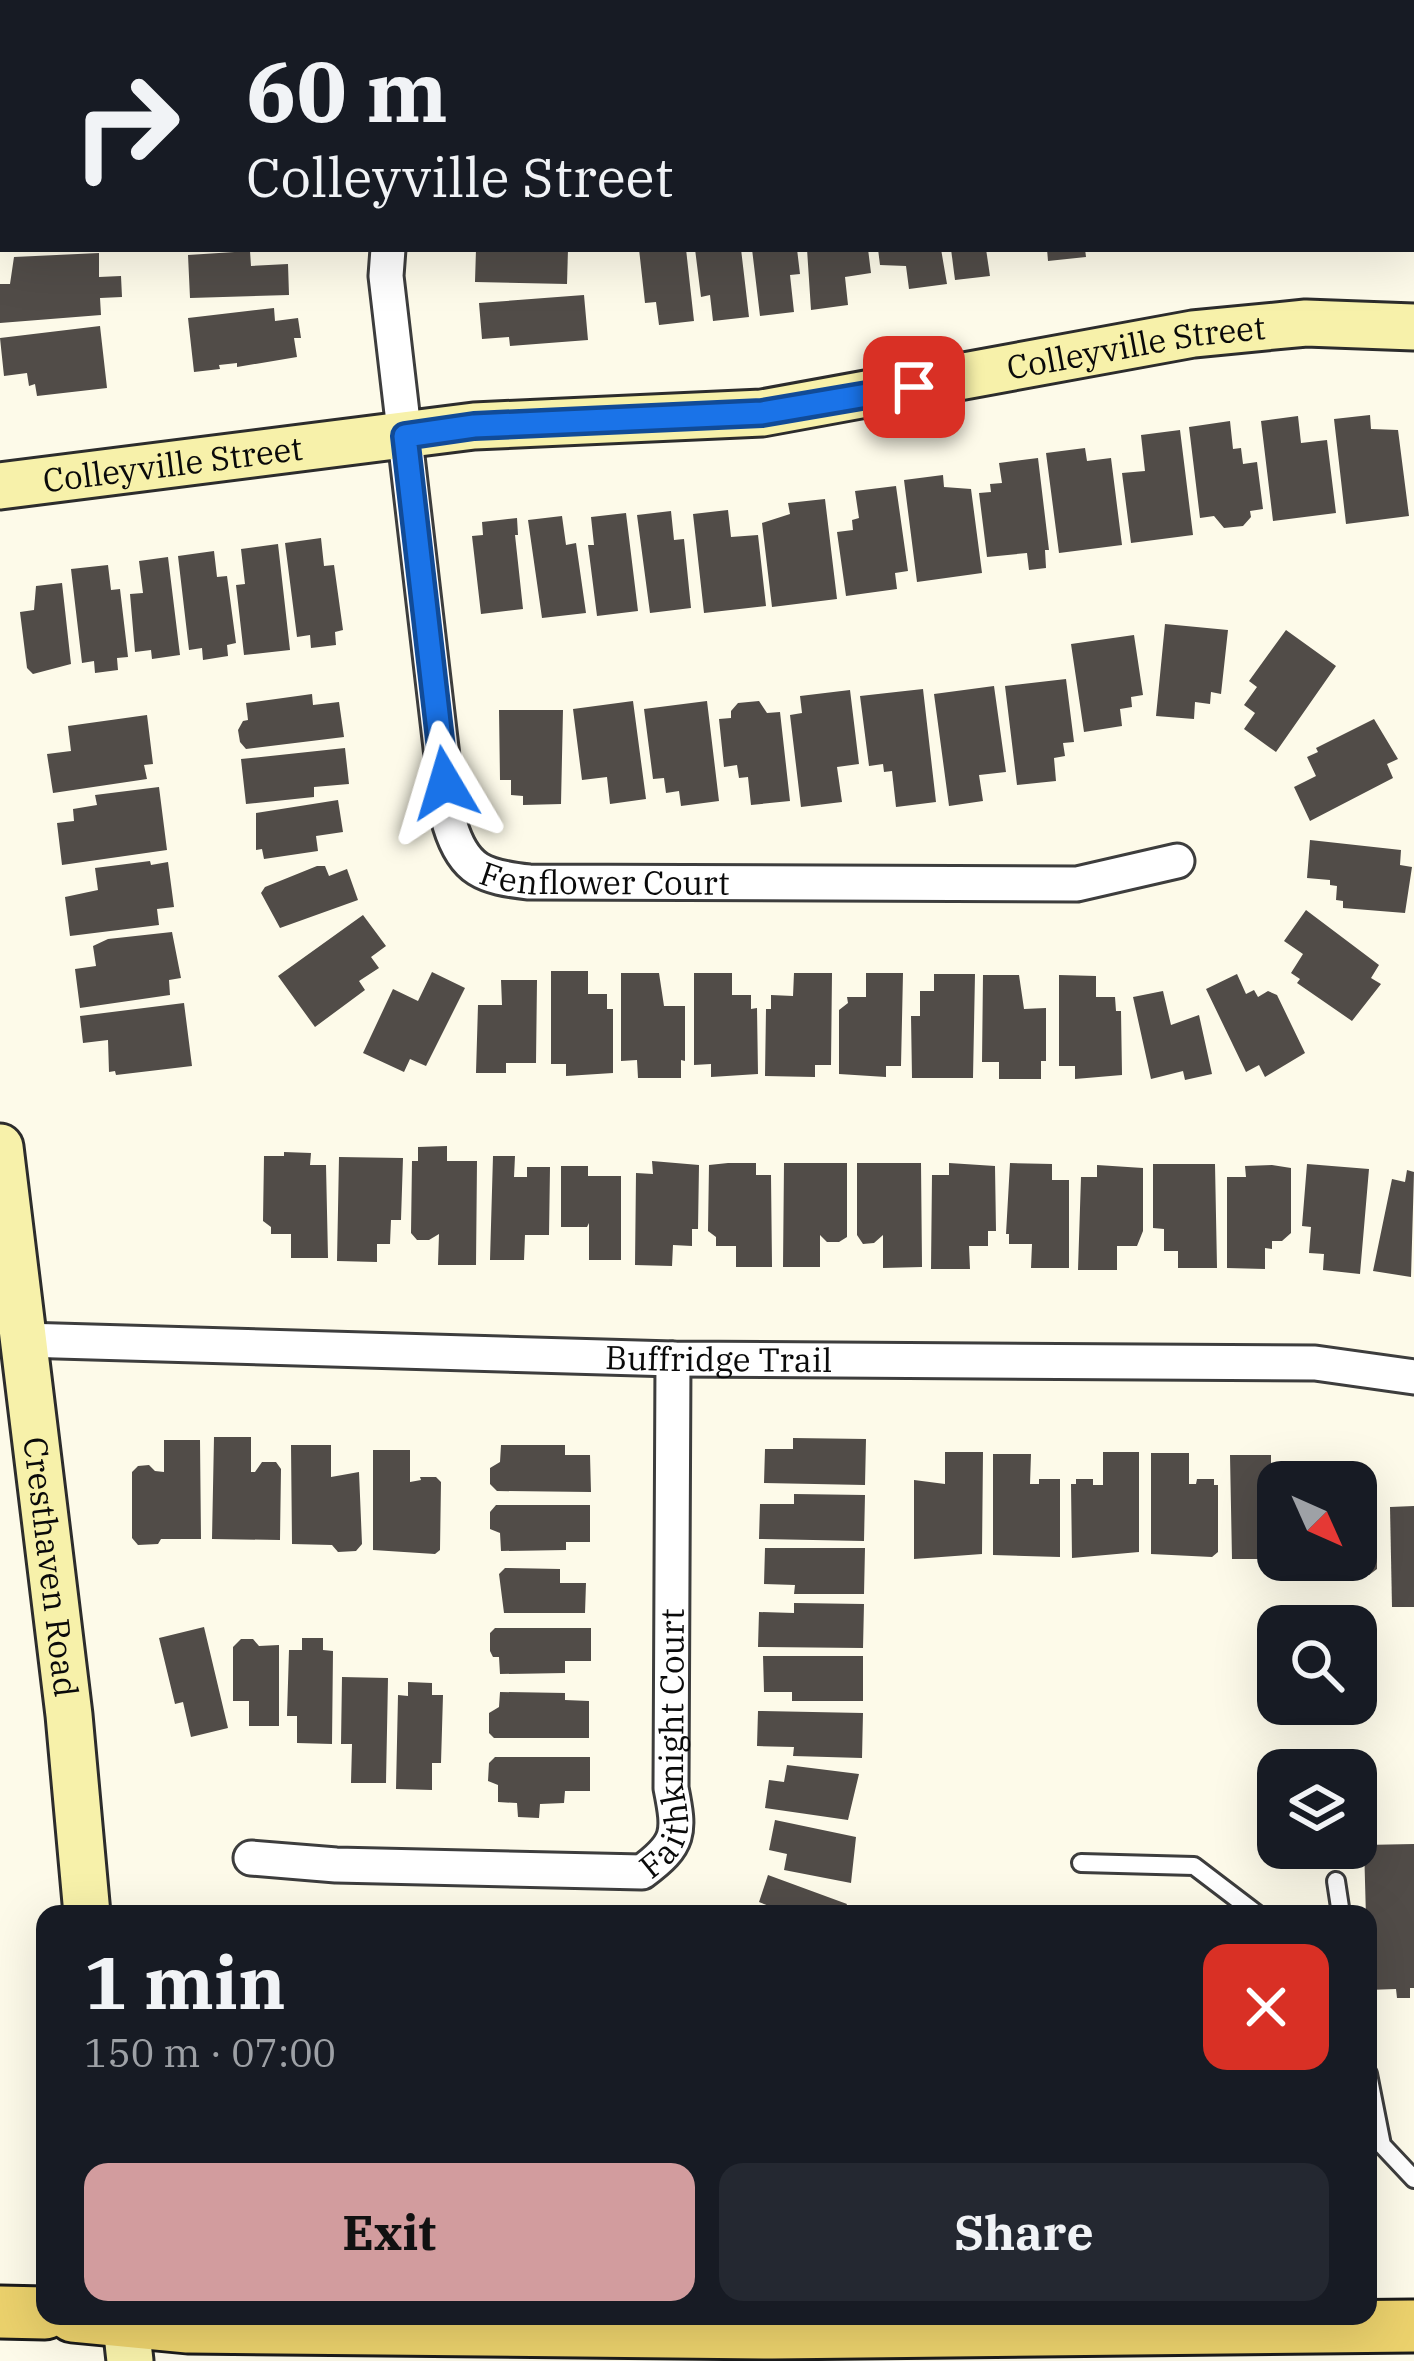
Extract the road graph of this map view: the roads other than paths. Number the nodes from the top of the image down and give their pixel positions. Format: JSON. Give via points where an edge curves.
{"nodes":[{"id":1,"x":388,"y":252,"type":"edge"},
{"id":2,"x":1414,"y":327,"type":"edge"},
{"id":3,"x":405,"y":436,"type":"junction"},
{"id":4,"x":0,"y":486,"type":"edge"},
{"id":5,"x":1177,"y":861,"type":"dead end"},
{"id":6,"x":0,"y":1147,"type":"edge"},
{"id":7,"x":23,"y":1340,"type":"junction"},
{"id":8,"x":673,"y":1358,"type":"junction"},
{"id":9,"x":1414,"y":1377,"type":"edge"},
{"id":10,"x":251,"y":1858,"type":"dead end"},
{"id":11,"x":1081,"y":1863,"type":"dead end"},
{"id":12,"x":1336,"y":1881,"type":"dead end"},
{"id":13,"x":86,"y":1905,"type":"edge"},
{"id":14,"x":1246,"y":1905,"type":"edge"},
{"id":15,"x":1340,"y":1905,"type":"edge"},
{"id":16,"x":1377,"y":2119,"type":"edge"},
{"id":17,"x":1414,"y":2179,"type":"edge"},
{"id":18,"x":0,"y":2312,"type":"edge"},
{"id":19,"x":36,"y":2313,"type":"edge"},
{"id":20,"x":1094,"y":2325,"type":"edge"},
{"id":21,"x":1364,"y":2325,"type":"edge"},
{"id":22,"x":1414,"y":2326,"type":"edge"},
{"id":23,"x":127,"y":2332,"type":"edge"}],
"edges":[{"from":1,"to":3,"type":"street","name":"Fenflower Court"},
{"from":2,"to":3,"type":"street","name":"Colleyville Street","via":[[1306,323],[1193,334],[762,413]]},
{"from":3,"to":4,"type":"street","name":"Colleyville Street"},
{"from":3,"to":5,"type":"street","name":"Fenflower Court","via":[[450,825],[474,868],[529,882],[1077,884]]},
{"from":6,"to":7,"type":"street","name":"Cresthaven Road"},
{"from":7,"to":8,"type":"street","name":"Buffridge Trail"},
{"from":7,"to":13,"type":"street","name":"Cresthaven Road"},
{"from":8,"to":9,"type":"street","name":"Buffridge Trail","via":[[1315,1363]]},
{"from":8,"to":10,"type":"street","name":"Faithknight Court","via":[[671,1788],[678,1824],[670,1852],[642,1872]]},
{"from":11,"to":14,"type":"lane","via":[[1194,1866]]},
{"from":12,"to":15,"type":"lane"},
{"from":16,"to":17,"type":"lane","via":[[1382,2144]]},
{"from":18,"to":19,"type":"main road"},
{"from":20,"to":23,"type":"main road"},
{"from":21,"to":22,"type":"main road"}]}
